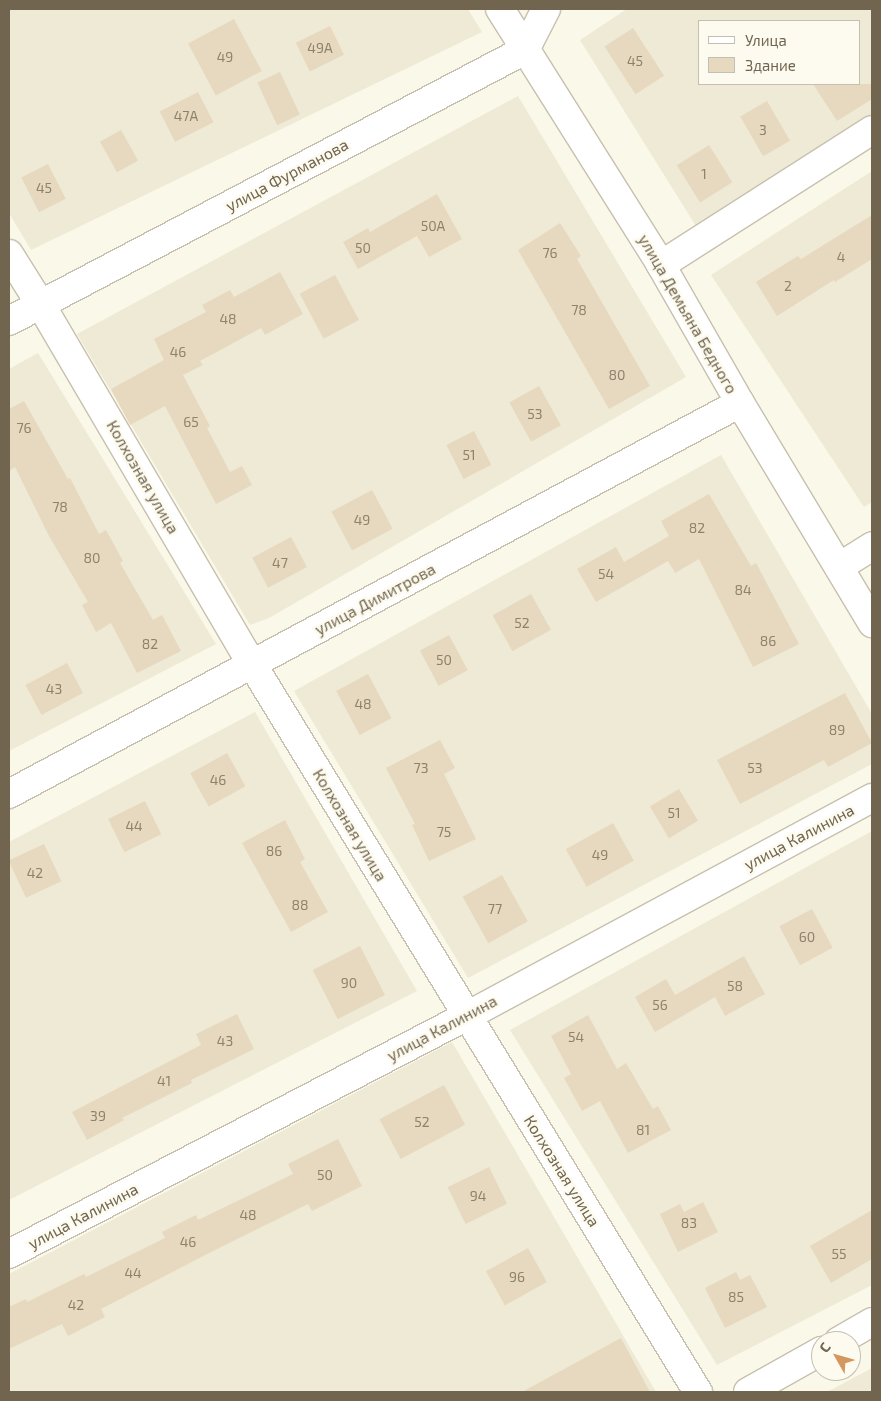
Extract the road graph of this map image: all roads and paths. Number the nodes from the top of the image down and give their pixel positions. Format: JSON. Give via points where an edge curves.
{"nodes":[{"id":1,"x":500,"y":9,"type":"edge"},
{"id":2,"x":546,"y":9,"type":"edge"},
{"id":3,"x":525,"y":50,"type":"junction"},
{"id":4,"x":872,"y":130,"type":"edge"},
{"id":5,"x":9,"y":254,"type":"edge"},
{"id":6,"x":661,"y":265,"type":"junction"},
{"id":7,"x":41,"y":304,"type":"junction"},
{"id":8,"x":9,"y":321,"type":"edge"},
{"id":9,"x":740,"y":403,"type":"junction"},
{"id":10,"x":872,"y":546,"type":"edge"},
{"id":11,"x":839,"y":567,"type":"junction"},
{"id":12,"x":872,"y":623,"type":"edge"},
{"id":13,"x":252,"y":664,"type":"junction"},
{"id":14,"x":9,"y":794,"type":"edge"},
{"id":15,"x":872,"y":798,"type":"edge"},
{"id":16,"x":466,"y":1016,"type":"junction"},
{"id":17,"x":9,"y":1254,"type":"edge"},
{"id":18,"x":872,"y":1322,"type":"edge"},
{"id":19,"x":856,"y":1331,"type":"edge"},
{"id":20,"x":811,"y":1357,"type":"edge"},
{"id":21,"x":698,"y":1392,"type":"edge"},
{"id":22,"x":748,"y":1392,"type":"edge"}],
"edges":[{"from":1,"to":3,"type":"street","name":"улица Демьяна Бедного"},
{"from":2,"to":3,"type":"street"},
{"from":3,"to":6,"type":"street","name":"улица Демьяна Бедного"},
{"from":3,"to":7,"type":"street","name":"улица Фурманова"},
{"from":4,"to":6,"type":"street"},
{"from":5,"to":7,"type":"street","name":"Колхозная улица"},
{"from":6,"to":9,"type":"street","name":"улица Демьяна Бедного"},
{"from":7,"to":8,"type":"street","name":"улица Фурманова"},
{"from":7,"to":13,"type":"street","name":"Колхозная улица"},
{"from":9,"to":11,"type":"street","name":"улица Демьяна Бедного"},
{"from":9,"to":13,"type":"street","name":"улица Димитрова"},
{"from":10,"to":11,"type":"street"},
{"from":11,"to":12,"type":"street","name":"улица Демьяна Бедного"},
{"from":13,"to":14,"type":"street","name":"улица Димитрова"},
{"from":13,"to":16,"type":"street","name":"Колхозная улица"},
{"from":15,"to":16,"type":"street","name":"улица Калинина"},
{"from":16,"to":17,"type":"street","name":"улица Калинина"},
{"from":16,"to":21,"type":"street","name":"Колхозная улица"},
{"from":18,"to":19,"type":"street"},
{"from":20,"to":22,"type":"street"}]}
